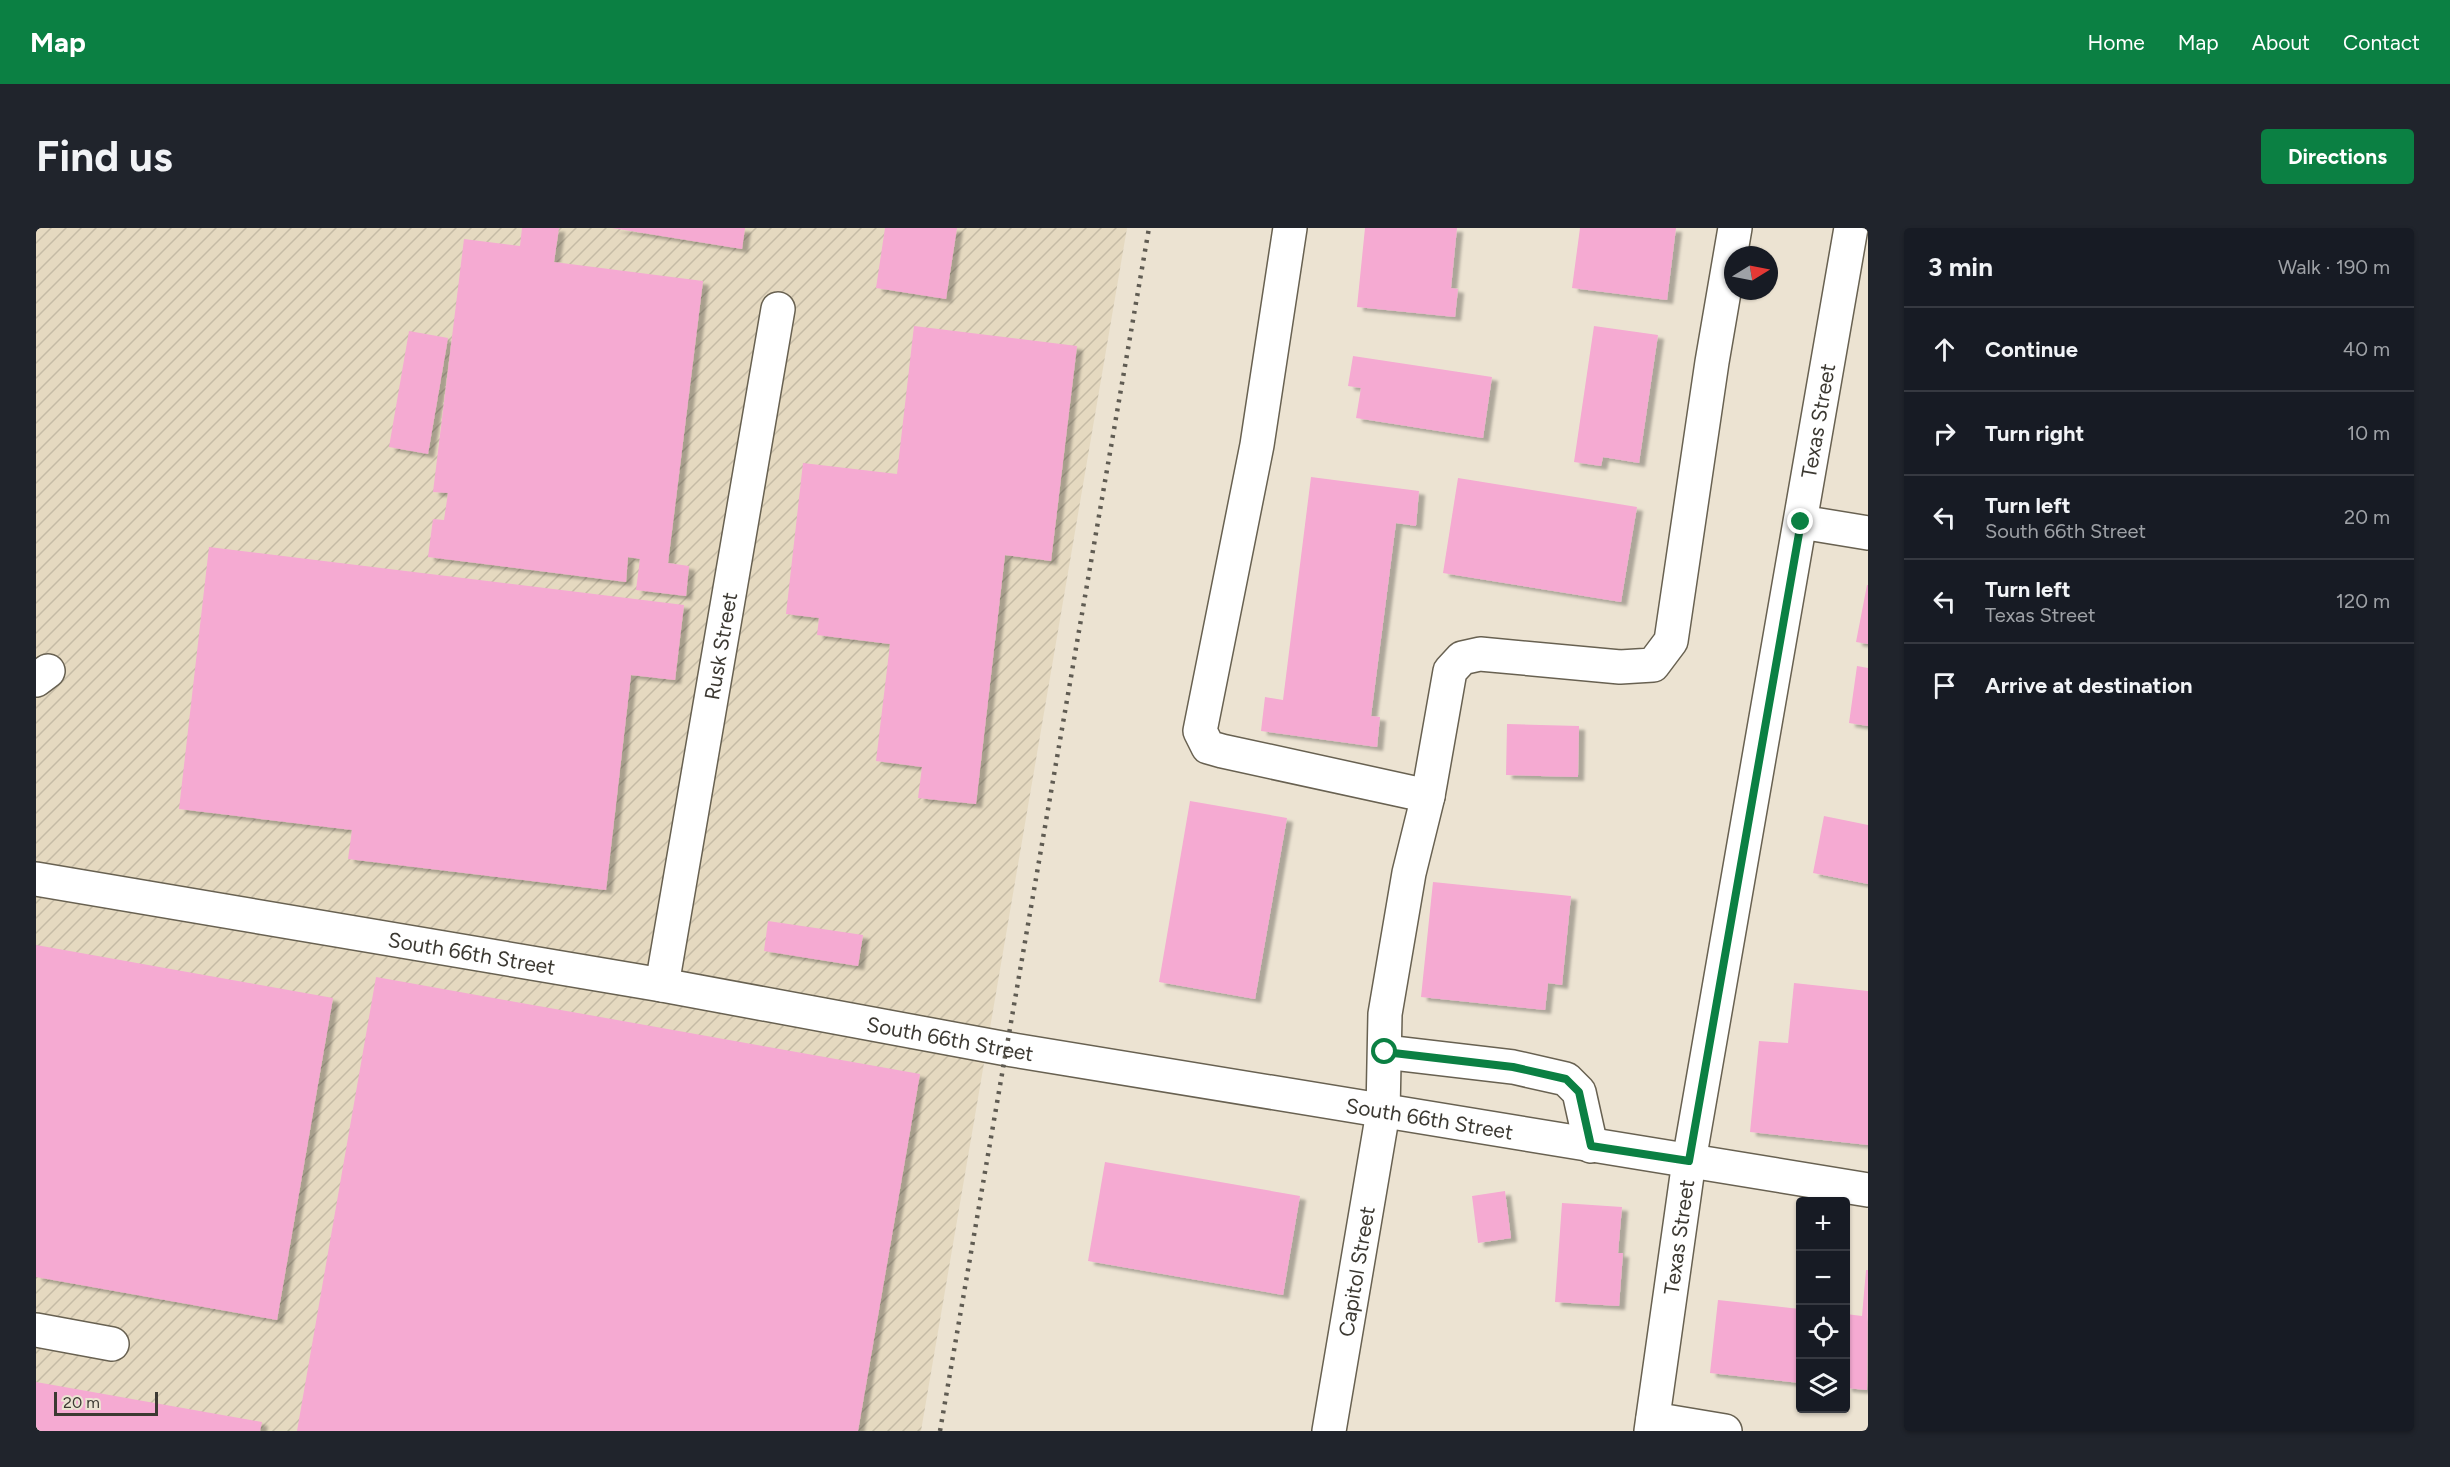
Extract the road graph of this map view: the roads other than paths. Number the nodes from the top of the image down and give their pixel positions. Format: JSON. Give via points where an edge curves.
{"nodes":[{"id":1,"x":1290,"y":228,"type":"edge"},
{"id":2,"x":1735,"y":228,"type":"edge"},
{"id":3,"x":1851,"y":228,"type":"edge"},
{"id":4,"x":778,"y":309,"type":"dead end"},
{"id":5,"x":1801,"y":522,"type":"junction"},
{"id":6,"x":1868,"y":533,"type":"edge"},
{"id":7,"x":1428,"y":796,"type":"junction"},
{"id":8,"x":36,"y":879,"type":"edge"},
{"id":9,"x":662,"y":985,"type":"junction"},
{"id":10,"x":1385,"y":1052,"type":"junction"},
{"id":11,"x":1383,"y":1112,"type":"junction"},
{"id":12,"x":1591,"y":1146,"type":"junction"},
{"id":13,"x":1689,"y":1161,"type":"junction"},
{"id":14,"x":1868,"y":1190,"type":"edge"},
{"id":15,"x":36,"y":1330,"type":"edge"},
{"id":16,"x":112,"y":1344,"type":"dead end"},
{"id":17,"x":1652,"y":1425,"type":"edge"},
{"id":18,"x":1329,"y":1431,"type":"edge"},
{"id":19,"x":1725,"y":1431,"type":"edge"}],
"edges":[{"from":1,"to":7,"type":"street","via":[[1257,445],[1200,731],[1208,747],[1222,751]]},
{"from":2,"to":7,"type":"street","name":"Capitol Street","via":[[1671,641],[1653,665],[1620,668],[1480,654],[1462,658],[1450,671]]},
{"from":3,"to":5,"type":"street","name":"Texas Street"},
{"from":4,"to":9,"type":"street","name":"Rusk Street"},
{"from":5,"to":6,"type":"street"},
{"from":5,"to":13,"type":"street","name":"Texas Street"},
{"from":7,"to":10,"type":"street","name":"Capitol Street","via":[[1405,897],[1385,1014]]},
{"from":8,"to":9,"type":"street","name":"South 66th Street"},
{"from":9,"to":11,"type":"street","name":"South 66th Street","via":[[1007,1049]]},
{"from":10,"to":11,"type":"street","name":"Capitol Street"},
{"from":10,"to":12,"type":"street","via":[[1513,1067],[1566,1079],[1579,1092]]},
{"from":11,"to":12,"type":"street","name":"South 66th Street"},
{"from":11,"to":18,"type":"street","name":"Capitol Street"},
{"from":12,"to":13,"type":"street","name":"South 66th Street"},
{"from":13,"to":14,"type":"street","name":"South 66th Street"},
{"from":13,"to":17,"type":"street","name":"Texas Street"},
{"from":15,"to":16,"type":"street"},
{"from":17,"to":19,"type":"street"}]}
